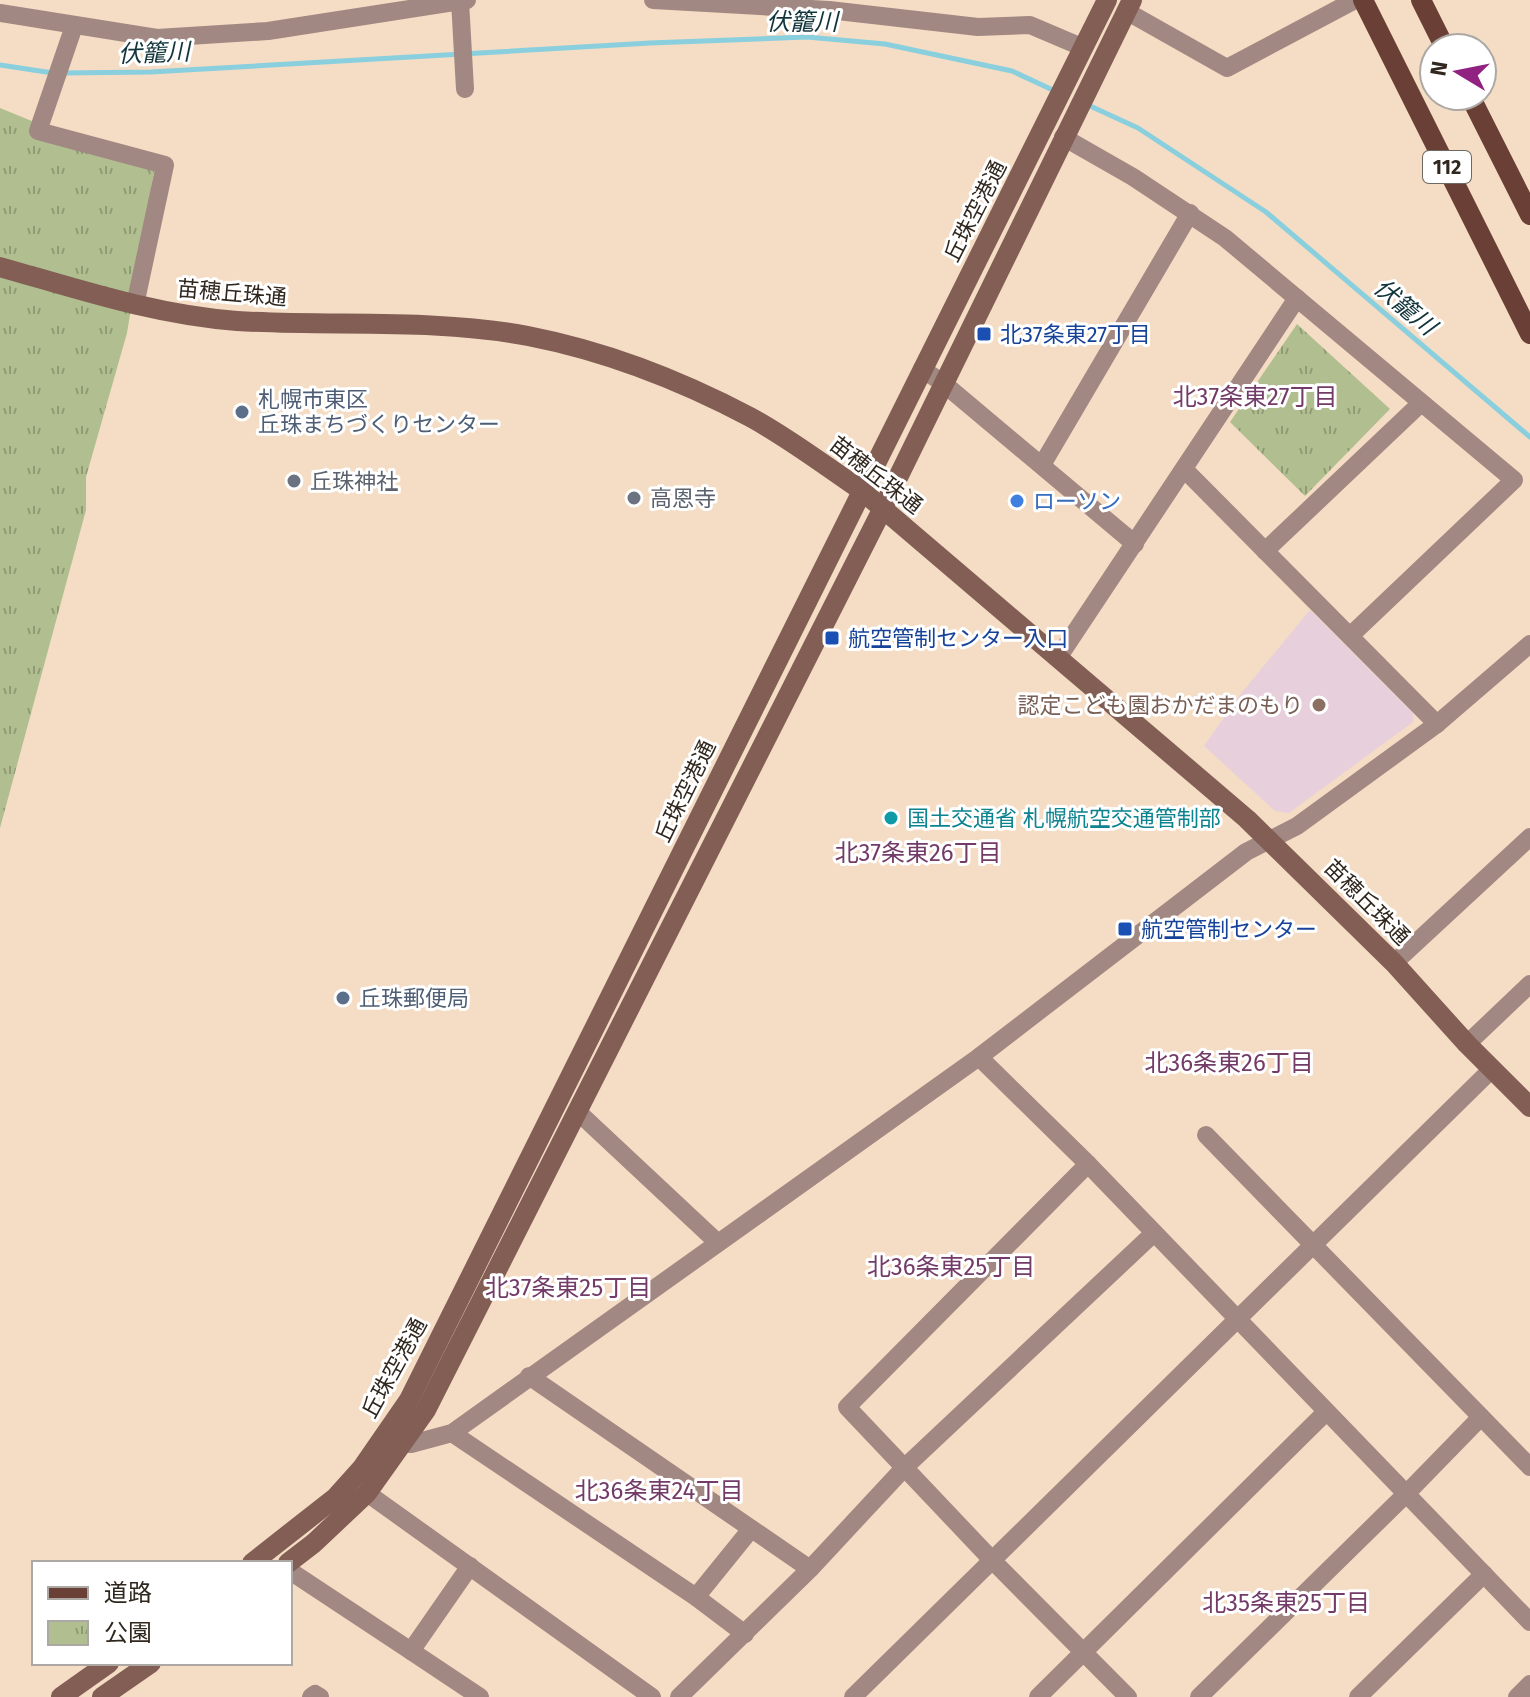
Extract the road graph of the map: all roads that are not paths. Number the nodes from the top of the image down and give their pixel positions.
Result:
1 (467, 0) edge
2 (653, 0) edge
3 (1107, 0) edge
4 (1355, 0) edge
5 (1363, 0) edge
6 (1421, 0) edge
7 (460, 1) edge
8 (1129, 5) edge
9 (0, 13) edge
10 (74, 26) junction
11 (1437, 32) edge
12 (1084, 48) junction
13 (465, 89) dead end
14 (1478, 112) edge
15 (1066, 130) junction
16 (1190, 213) junction
17 (1530, 215) edge
18 (0, 267) edge
19 (1297, 298) junction
20 (135, 305) junction
21 (1530, 334) edge
22 (922, 369) junction
23 (943, 383) junction
24 (1420, 404) junction
25 (1042, 465) junction
26 (1184, 469) junction
27 (861, 490) junction
28 (883, 508) junction
29 (1135, 544) junction
30 (1265, 551) junction
31 (1350, 636) junction
32 (1530, 644) edge
33 (1058, 658) junction
34 (1437, 724) junction
35 (1530, 837) edge
36 (1269, 840) junction
37 (1394, 963) junction
38 (1530, 984) edge
39 (1467, 1044) junction
40 (979, 1057) junction
41 (1492, 1069) junction
42 (1530, 1107) edge
43 (578, 1112) junction
44 (1206, 1135) dead end
45 (1088, 1164) junction
46 (1154, 1233) junction
47 (717, 1242) junction
48 (1313, 1245) junction
49 (1237, 1320) junction
50 (529, 1376) junction
51 (1326, 1412) junction
52 (1481, 1417) junction
53 (452, 1433) junction
54 (380, 1441) junction
55 (403, 1445) junction
56 (1527, 1459) edge
57 (905, 1467) junction
58 (346, 1486) junction
59 (367, 1493) junction
60 (1406, 1494) junction
61 (751, 1529) junction
62 (992, 1560) junction
63 (264, 1561) edge
64 (291, 1561) edge
65 (470, 1566) junction
66 (810, 1569) junction
67 (292, 1572) edge
68 (1484, 1574) junction
69 (696, 1597) junction
70 (1530, 1622) edge
71 (745, 1634) junction
72 (411, 1651) junction
73 (1084, 1651) junction
74 (106, 1665) edge
75 (148, 1665) edge
76 (1530, 1684) edge
77 (67, 1695) edge
78 (102, 1697) edge
79 (311, 1697) edge
80 (320, 1697) edge
81 (480, 1697) edge
82 (652, 1697) edge
83 (679, 1697) edge
84 (853, 1697) edge
85 (1038, 1697) edge
86 (1128, 1697) edge
87 (1199, 1697) edge
88 (1358, 1697) edge
89 (1517, 1697) edge

1 - 7 street
2 - 12 street
3 - 12 main road, 丘珠空港通
4 - 8 street
5 - 21 main road, 112
6 - 11 main road
7 - 10 street
7 - 13 street
8 - 15 main road, 丘珠空港通
9 - 10 street
10 - 20 street
12 - 22 main road, 丘珠空港通
14 - 17 main road, 112
15 - 16 street
15 - 23 main road, 丘珠空港通
16 - 19 street
16 - 25 street
18 - 20 main road, 苗穂丘珠通
19 - 24 street
19 - 26 street
20 - 27 main road, 苗穂丘珠通
22 - 23 street
22 - 27 main road, 丘珠空港通
23 - 25 street
23 - 28 main road, 丘珠空港通
24 - 30 street
24 - 31 street
25 - 29 street
26 - 29 street
26 - 30 street
27 - 28 main road, 苗穂丘珠通
27 - 54 main road, 丘珠空港通
28 - 33 main road, 苗穂丘珠通
28 - 43 main road, 丘珠空港通
29 - 33 street
30 - 31 street
31 - 34 street
32 - 34 street
33 - 36 main road, 苗穂丘珠通
34 - 36 street
35 - 37 street
36 - 37 main road, 苗穂丘珠通
36 - 40 street
37 - 39 main road, 苗穂丘珠通
38 - 39 street
39 - 41 main road, 苗穂丘珠通
40 - 45 street
40 - 47 street
41 - 42 main road, 苗穂丘珠通
41 - 48 street
43 - 47 street
43 - 55 main road, 丘珠空港通
44 - 48 street
45 - 46 street
45 - 57 street
46 - 49 street
46 - 57 street
47 - 50 street
48 - 49 street
48 - 52 street
49 - 51 street
49 - 62 street
50 - 53 street
50 - 61 street
51 - 60 street
51 - 73 street
52 - 56 street
52 - 60 street
53 - 55 street
53 - 69 street
54 - 55 street
54 - 58 main road, 丘珠空港通
55 - 59 main road, 丘珠空港通
57 - 62 street
57 - 66 street
58 - 59 street
58 - 63 main road, 丘珠空港通
59 - 64 main road, 丘珠空港通
59 - 65 street
60 - 68 street
60 - 87 street
61 - 66 street
61 - 69 street
62 - 73 street
62 - 84 street
65 - 72 street
65 - 82 street
66 - 71 street
67 - 72 street
68 - 70 street
68 - 88 street
69 - 71 street
71 - 83 street
72 - 81 street
73 - 85 street
73 - 86 street
74 - 77 main road
75 - 78 main road
76 - 89 street
79 - 80 street

